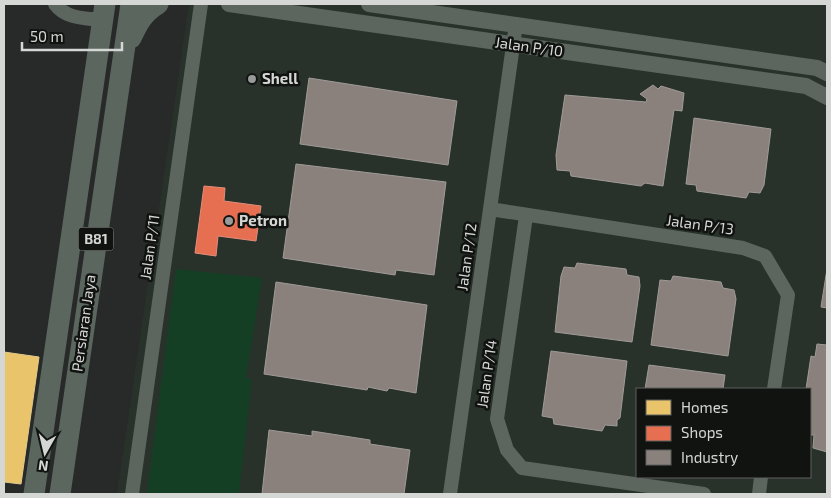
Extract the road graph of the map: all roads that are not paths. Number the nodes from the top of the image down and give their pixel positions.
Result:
1 (55, 4) edge
2 (131, 4) edge
3 (158, 4) edge
4 (201, 4) edge
5 (229, 4) edge
6 (369, 4) edge
7 (103, 12) edge
8 (516, 24) junction
9 (512, 44) junction
10 (122, 61) junction
11 (827, 73) edge
12 (827, 97) edge
13 (490, 209) junction
14 (526, 216) junction
15 (774, 388) edge
16 (761, 478) edge
17 (34, 494) edge
18 (60, 494) edge
19 (132, 494) edge
20 (450, 494) edge
21 (704, 494) edge
22 (758, 494) edge

1 - 7 street
2 - 10 main road, Persiaran Jaya / B81
3 - 10 main road
4 - 19 street, Jalan P/11
5 - 9 street, Jalan P/10
6 - 8 street, Jalan P/10
7 - 17 main road, Persiaran Jaya / B81
8 - 9 street, Jalan P/12
8 - 11 street, Jalan P/10
9 - 12 street, Jalan P/10
9 - 13 street, Jalan P/12
10 - 18 main road, Persiaran Jaya / B81
13 - 14 street, Jalan P/13
13 - 20 street, Jalan P/12
14 - 15 street, Jalan P/13
14 - 21 street, Jalan P/14
16 - 22 street

